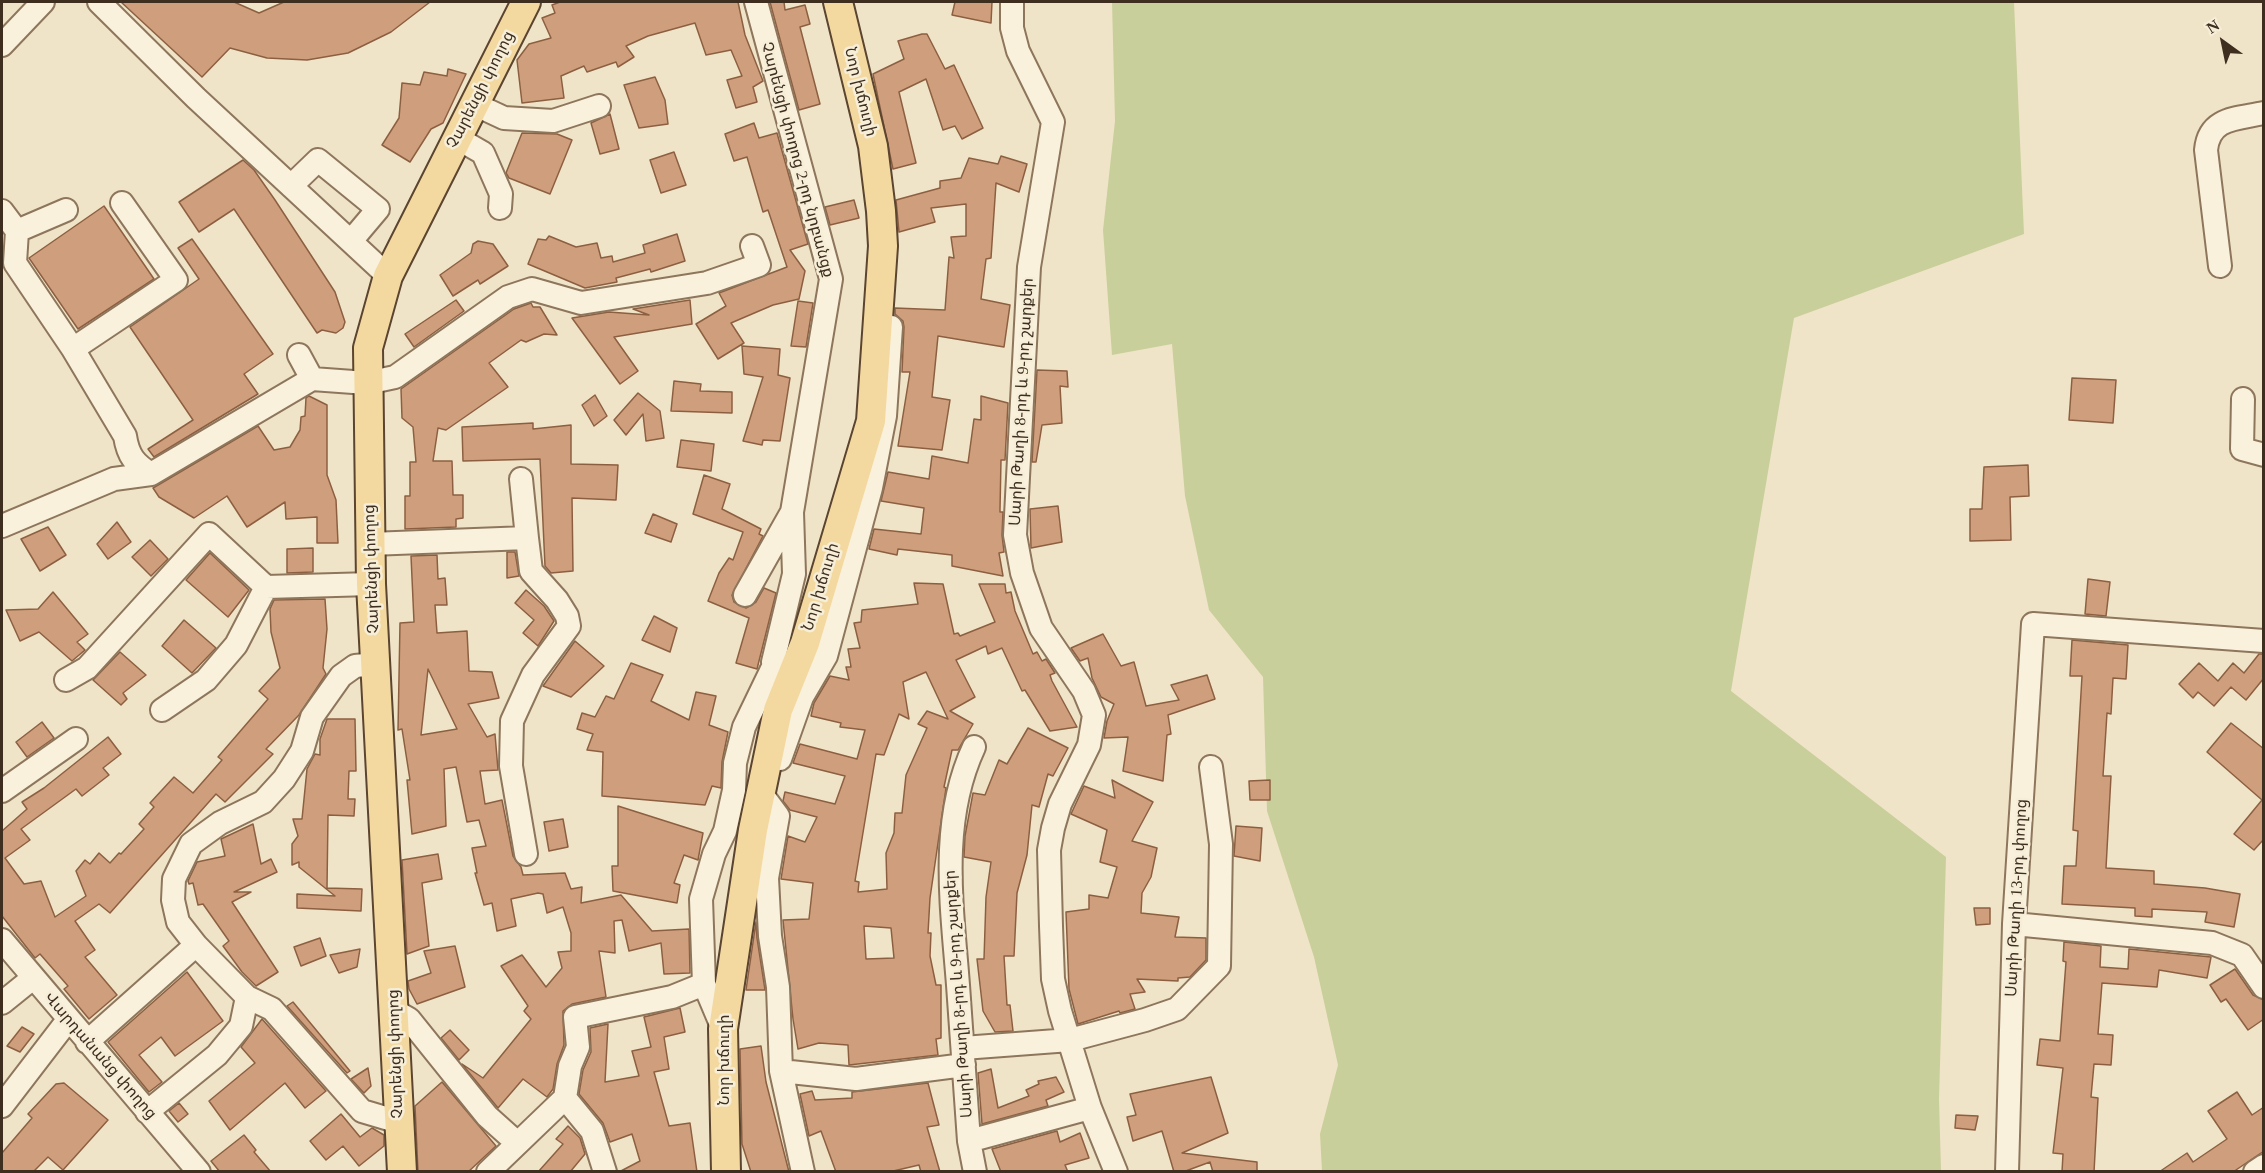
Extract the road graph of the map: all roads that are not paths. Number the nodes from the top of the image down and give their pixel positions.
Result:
1 (43, 2) edge
2 (99, 2) edge
3 (526, 2) edge
4 (756, 2) edge
5 (838, 2) edge
6 (1012, 2) edge
7 (2, 45) edge
8 (474, 104) junction
9 (599, 106) dead end
10 (2264, 113) edge
11 (457, 138) junction
12 (283, 185) junction
13 (122, 203) dead end
14 (500, 208) dead end
15 (66, 210) dead end
16 (2, 211) edge
17 (17, 231) junction
18 (351, 241) junction
19 (752, 246) dead end
20 (2220, 266) dead end
21 (388, 276) junction
22 (73, 349) junction
23 (299, 354) dead end
24 (312, 379) junction
25 (367, 382) junction
26 (2242, 399) dead end
27 (2264, 455) edge
28 (151, 474) junction
29 (521, 479) dead end
30 (792, 512) junction
31 (2, 526) edge
32 (527, 538) junction
33 (370, 544) junction
34 (371, 584) junction
35 (266, 587) junction
36 (745, 595) dead end
37 (2264, 641) edge
38 (376, 664) junction
39 (772, 669) junction
40 (66, 680) dead end
41 (790, 703) junction
42 (162, 710) dead end
43 (76, 739) dead end
44 (974, 747) dead end
45 (1211, 767) dead end
46 (2, 792) edge
47 (766, 799) junction
48 (526, 854) dead end
49 (2014, 924) junction
50 (2, 940) edge
51 (196, 945) junction
52 (33, 978) junction
53 (704, 984) junction
54 (2264, 987) edge
55 (247, 997) junction
56 (2, 1003) edge
57 (395, 1011) junction
58 (68, 1020) junction
59 (723, 1029) junction
60 (1070, 1040) junction
61 (87, 1042) junction
62 (964, 1057) junction
63 (781, 1071) junction
64 (565, 1098) junction
65 (2, 1106) edge
66 (1090, 1108) junction
67 (147, 1112) junction
68 (399, 1122) junction
69 (969, 1141) junction
70 (516, 1142) junction
71 (2264, 1166) edge
72 (199, 1172) edge
73 (402, 1172) edge
74 (488, 1172) edge
75 (604, 1172) edge
76 (726, 1172) edge
77 (803, 1172) edge
78 (975, 1172) edge
79 (1116, 1172) edge
80 (2007, 1172) edge
81 (2255, 1172) edge

1 - 7 street
2 - 12 street
3 - 8 main road, Չարենցի փողոց
4 - 30 street, Չարենցի փողոց 2-րդ նրբանցք
5 - 41 main road, Նոր խճուղի
6 - 60 street, Սարի Թաղի 8-րդ և 9-րդ շարքեր
8 - 9 street
8 - 11 main road, Չարենցի փողոց
10 - 20 street
11 - 14 street
11 - 21 main road, Չարենցի փողոց
12 - 18 street
12 - 18 street
13 - 22 street
15 - 17 street
16 - 17 street
17 - 22 street
18 - 21 street
19 - 25 street
21 - 25 main road, Չարենցի փողոց
22 - 28 street
23 - 24 street
24 - 25 street
24 - 28 street
25 - 33 main road, Չարենցի փողոց
26 - 27 street
28 - 31 street
29 - 32 street
30 - 36 street
30 - 39 street, Չարենցի փողոց 2-րդ նրբանցք
32 - 33 street
32 - 48 street
33 - 34 main road, Չարենցի փողոց
34 - 35 street
34 - 38 main road, Չարենցի փողոց
35 - 40 street
35 - 42 street
37 - 49 street, Սարի Թաղի 13-րդ փողոց
38 - 51 street
38 - 57 main road, Չարենցի փողոց
39 - 41 street, Չարենցի փողոց 2-րդ նրբանցք
39 - 53 street
41 - 47 main road, Նոր խճուղի
43 - 46 street
44 - 62 street, Սարի Թաղի 8-րդ և 9-րդ շարքեր
45 - 60 street
47 - 59 main road, Նոր խճուղի
47 - 63 street
49 - 54 street
49 - 80 street, Սարի Թաղի 13-րդ փողոց
50 - 52 street, Վարդանանց փողոց
51 - 55 street
51 - 61 street
52 - 56 street
52 - 58 street, Վարդանանց փողոց
53 - 59 street
53 - 64 street
55 - 67 street
55 - 68 street
57 - 68 main road, Չարենցի փողոց
57 - 70 street
58 - 61 street, Վարդանանց փողոց
58 - 65 street
59 - 76 main road, Նոր խճուղի
60 - 62 street
60 - 66 street, Սարի Թաղի 8-րդ և 9-րդ շարքեր
61 - 67 street, Վարդանանց փողոց
62 - 63 street
62 - 69 street, Սարի Թաղի 8-րդ և 9-րդ շարքեր
63 - 77 street
64 - 70 street
64 - 75 street
66 - 69 street
66 - 79 street, Սարի Թաղի 8-րդ և 9-րդ շարքեր
67 - 72 street, Վարդանանց փողոց
68 - 73 main road, Չարենցի փողոց
69 - 78 street, Սարի Թաղի 8-րդ և 9-րդ շարքեր
70 - 74 street
71 - 81 street

